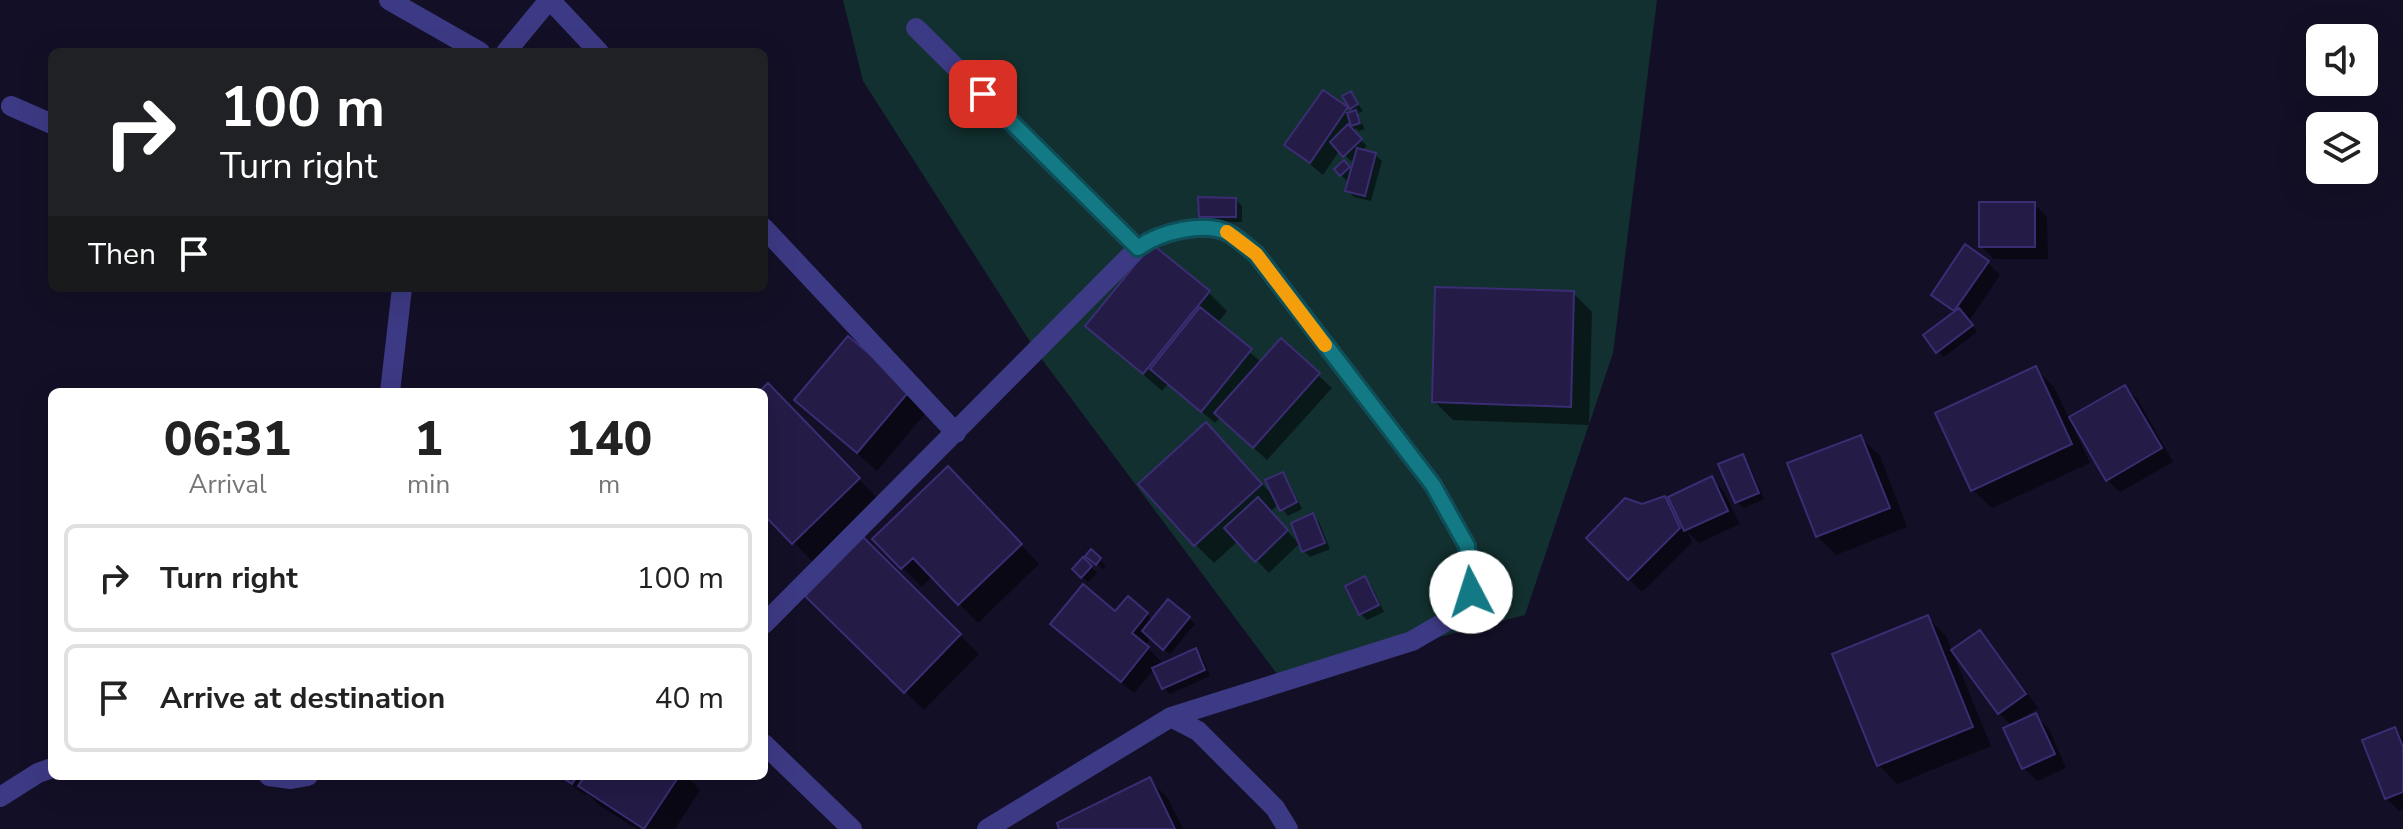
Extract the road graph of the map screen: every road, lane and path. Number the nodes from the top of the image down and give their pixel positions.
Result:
1 (389, 0) edge
2 (550, 0) edge
3 (916, 28) dead end
4 (473, 48) edge
5 (509, 48) edge
6 (595, 48) edge
7 (11, 106) dead end
8 (48, 122) edge
9 (768, 232) edge
10 (1138, 248) junction
11 (402, 292) edge
12 (390, 388) edge
13 (956, 433) junction
14 (768, 620) edge
15 (1171, 717) junction
16 (768, 748) edge
17 (48, 769) edge
18 (0, 797) edge
19 (852, 829) edge
20 (987, 829) edge
21 (1288, 829) edge

1 - 4 street
2 - 5 street
2 - 6 street
3 - 10 street
7 - 8 street
9 - 13 street
10 - 13 street
10 - 15 street
11 - 12 street
13 - 14 street
15 - 20 street
15 - 21 street
16 - 19 street
17 - 18 street

